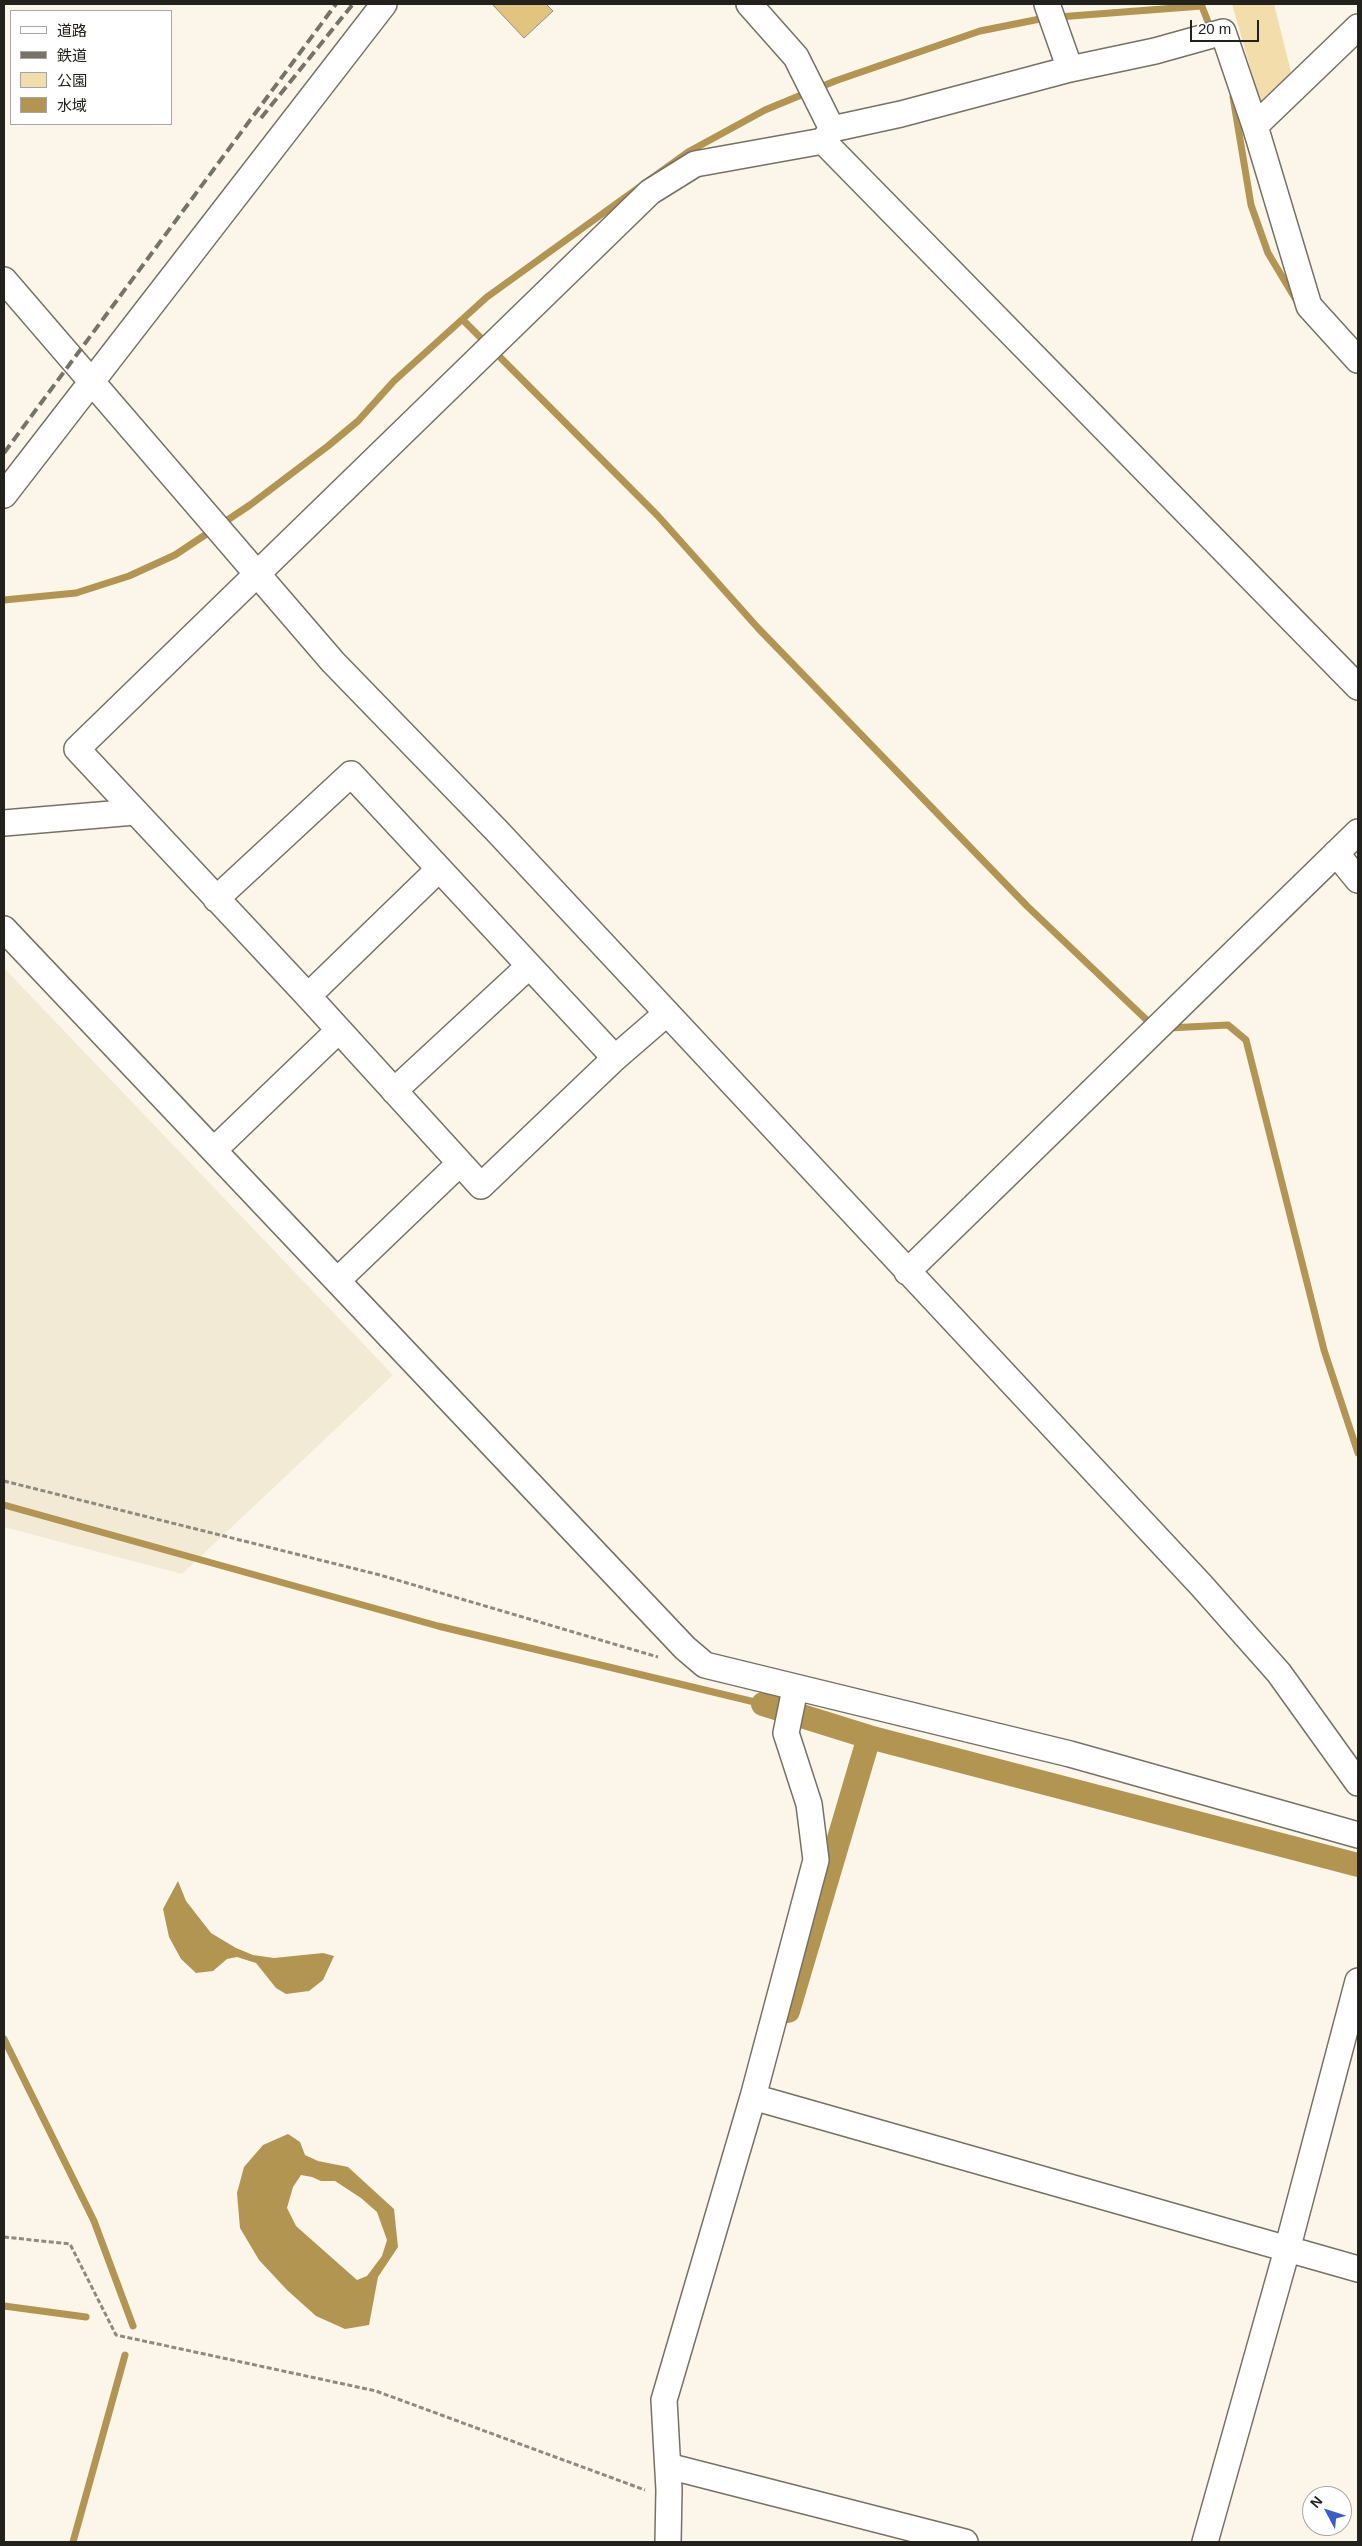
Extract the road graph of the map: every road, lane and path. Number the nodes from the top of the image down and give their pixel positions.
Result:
1 (384, 4) edge
2 (749, 4) edge
3 (1047, 4) edge
4 (1358, 27) edge
5 (1070, 69) junction
6 (1255, 126) junction
7 (827, 135) junction
8 (4, 280) edge
9 (1358, 360) edge
10 (93, 381) junction
11 (4, 495) edge
12 (255, 574) junction
13 (1358, 687) edge
14 (135, 812) junction
15 (4, 822) edge
16 (1358, 832) edge
17 (1336, 853) junction
18 (439, 869) junction
19 (1358, 880) edge
20 (216, 899) junction
21 (4, 929) edge
22 (529, 966) junction
23 (308, 996) junction
24 (667, 1013) junction
25 (339, 1030) junction
26 (615, 1058) junction
27 (394, 1090) junction
28 (214, 1150) junction
29 (459, 1164) junction
30 (907, 1272) junction
31 (338, 1280) junction
32 (4, 1481) edge
33 (666, 1659) dead end
34 (795, 1689) junction
35 (1358, 1783) edge
36 (1358, 1835) edge
37 (1358, 1981) edge
38 (753, 2097) junction
39 (4, 2237) edge
40 (1287, 2250) junction
41 (1358, 2269) edge
42 (668, 2478) junction
43 (668, 2542) edge
44 (965, 2542) edge
45 (1204, 2542) edge

1 - 10 street
2 - 7 street
3 - 5 street
4 - 6 street
5 - 6 street
5 - 7 street
6 - 9 street
7 - 12 street
7 - 13 street
8 - 10 street
10 - 11 street
10 - 12 street
12 - 14 street
12 - 24 street
14 - 15 street
14 - 20 street
16 - 17 street
17 - 19 street
17 - 30 street
18 - 20 street
18 - 22 street
18 - 23 street
20 - 23 street
21 - 28 street
22 - 26 street
22 - 27 street
23 - 25 street
24 - 26 street
24 - 30 street
25 - 27 street
25 - 28 street
26 - 29 street
27 - 29 street
28 - 31 street
29 - 31 street
30 - 35 street
31 - 34 street
32 - 33 path
34 - 36 street
34 - 38 street
37 - 40 street
38 - 40 street
38 - 42 street
39 - 42 path
40 - 41 street
40 - 45 street
42 - 43 street
42 - 44 street

